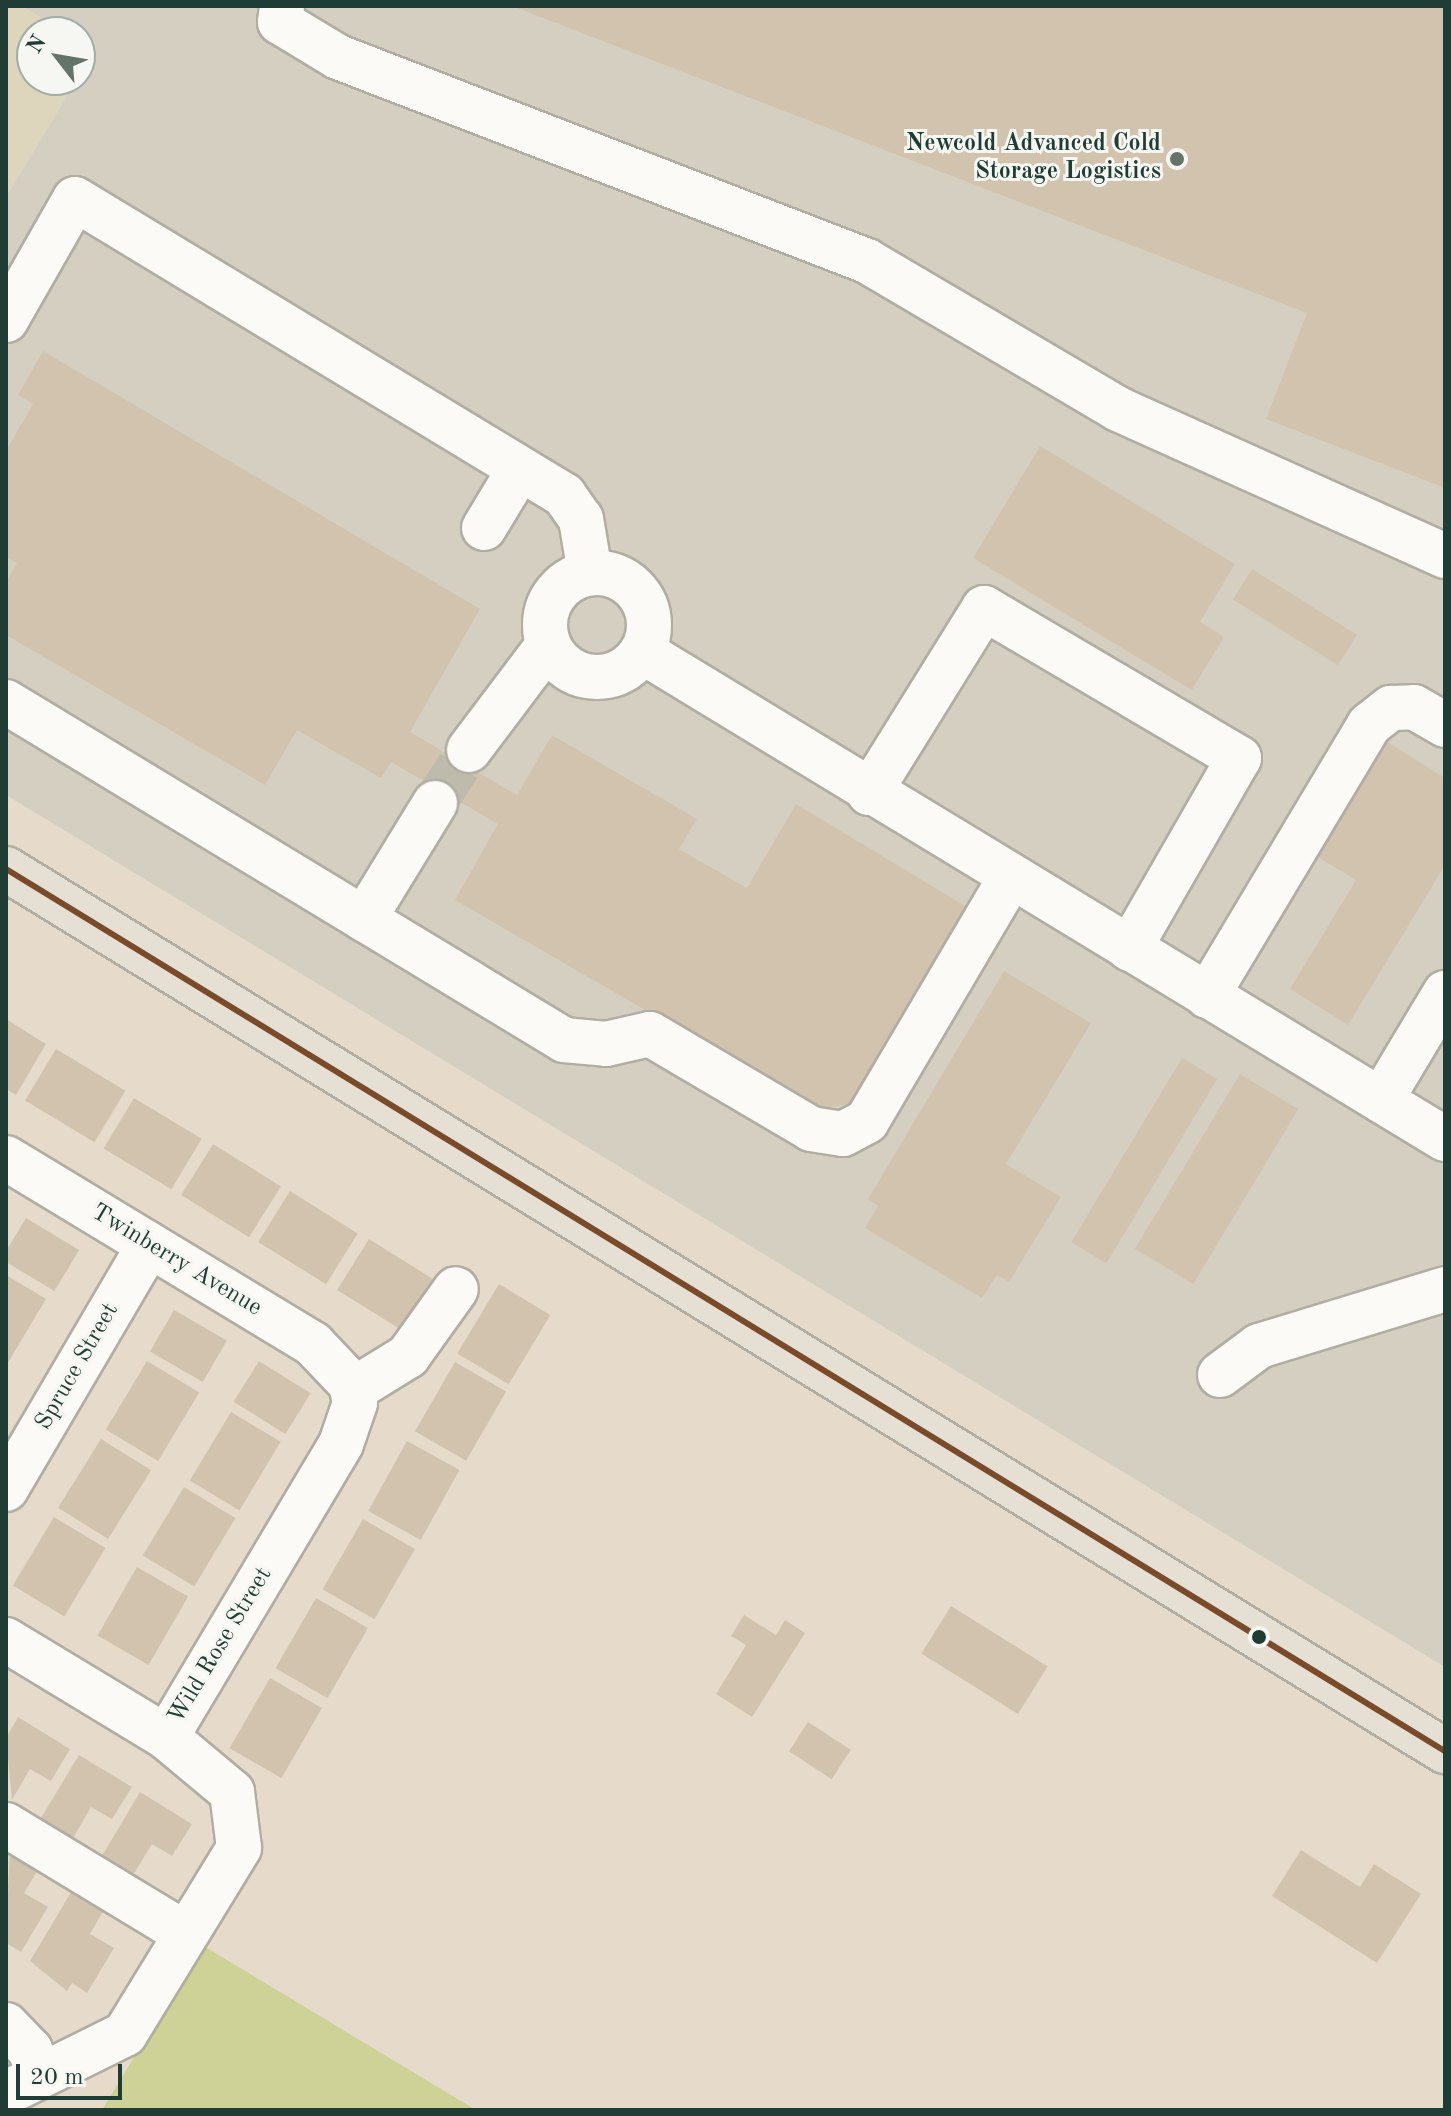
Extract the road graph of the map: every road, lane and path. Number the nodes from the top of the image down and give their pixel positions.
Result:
1 (282, 6) edge
2 (6, 320) edge
3 (519, 470) junction
4 (484, 528) dead end
5 (1445, 556) edge
6 (590, 573) junction
7 (548, 645) junction
8 (643, 652) junction
9 (6, 702) edge
10 (1445, 725) edge
11 (469, 750) tunnel mouth
12 (869, 793) junction
13 (435, 803) tunnel mouth
14 (6, 869) edge
15 (1010, 878) junction
16 (364, 919) junction
17 (1129, 949) junction
18 (1445, 993) edge
19 (1207, 996) junction
20 (1381, 1100) junction
21 (1445, 1139) edge
22 (6, 1158) edge
23 (149, 1245) junction
24 (456, 1289) dead end
25 (1445, 1289) edge
26 (1220, 1375) dead end
27 (347, 1380) junction
28 (6, 1489) edge
29 (6, 1640) edge
30 (166, 1737) junction
31 (1445, 1751) edge
32 (6, 1825) edge
33 (186, 1934) junction
34 (6, 2025) edge
35 (23, 2084) edge

1 - 5 street
2 - 3 street
3 - 4 street
3 - 6 street
6 - 7 street
6 - 8 street
7 - 8 street
7 - 11 street
8 - 12 street
9 - 16 street
10 - 19 street
12 - 15 street
12 - 17 street
13 - 16 street
14 - 31 main road
15 - 16 street
15 - 17 street
17 - 19 street
18 - 20 street
19 - 20 street
20 - 21 street
22 - 23 street, Twinberry Avenue
23 - 27 street, Twinberry Avenue
23 - 28 street, Spruce Street
24 - 27 street
25 - 26 street
27 - 30 street, Wild Rose Street
29 - 30 street
30 - 33 street, Wild Rose Street
32 - 33 street
33 - 35 street, Wild Rose Street
34 - 35 street

